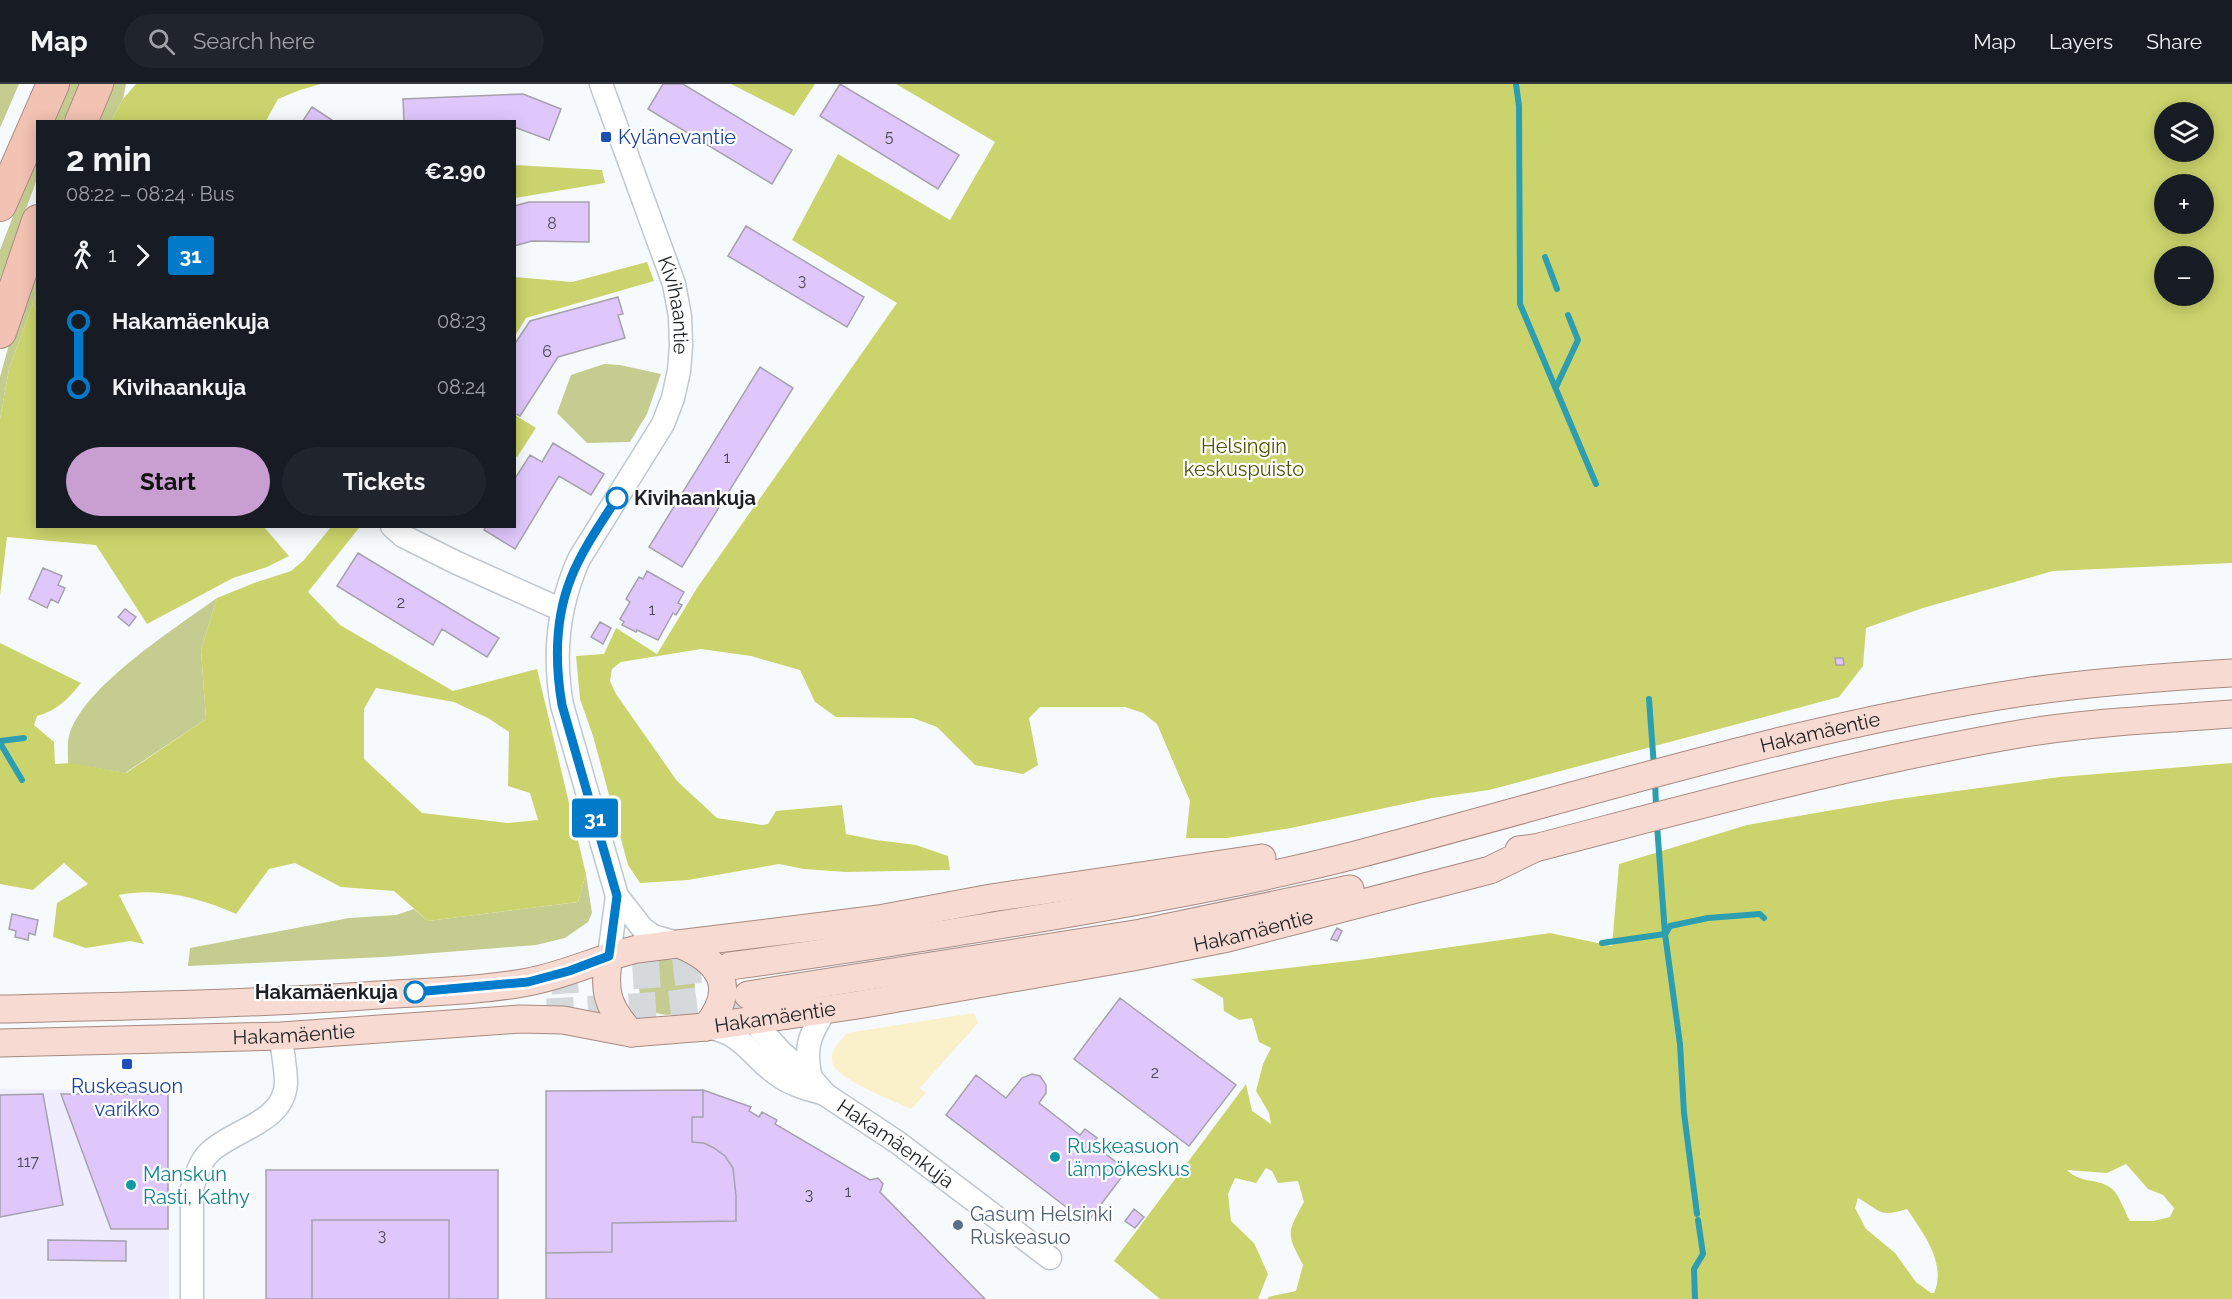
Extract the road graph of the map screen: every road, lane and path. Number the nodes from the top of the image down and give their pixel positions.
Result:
1 (53, 84) edge
2 (98, 84) edge
3 (601, 84) edge
4 (37, 120) edge
5 (82, 120) edge
6 (36, 123) edge
7 (0, 205) edge
8 (36, 227) edge
9 (0, 332) edge
10 (394, 528) edge
11 (562, 610) junction
12 (2232, 673) edge
13 (2232, 714) edge
14 (1417, 837) junction
15 (1535, 848) junction
16 (617, 896) junction
17 (679, 944) junction
18 (609, 956) junction
19 (725, 972) junction
20 (278, 1002) junction
21 (751, 1008) junction
22 (0, 1009) edge
23 (825, 1011) junction
24 (706, 1027) junction
25 (631, 1033) junction
26 (281, 1036) junction
27 (0, 1043) edge
28 (811, 1078) junction
29 (826, 1095) junction
30 (1050, 1258) dead end
31 (192, 1299) edge

1 - 4 highway
2 - 5 highway
3 - 11 street, Kivihaantie
6 - 7 highway
8 - 9 highway
10 - 11 street
11 - 16 street, Kivihaantie
12 - 14 main road, Hakamäentie
13 - 15 main road, Hakamäentie
14 - 17 main road, Hakamäentie
14 - 19 main road, Hakamäentie
15 - 21 main road, Hakamäentie
15 - 23 main road, Hakamäentie
16 - 17 street, Kivihaantie
16 - 18 street, Kivihaantie
17 - 18 main road, Hakamäentie
17 - 19 main road
18 - 20 main road, Hakamäentie
18 - 25 main road
19 - 21 main road
19 - 24 main road
20 - 22 main road, Hakamäentie
20 - 26 main road
21 - 23 main road, Hakamäentie
21 - 24 main road, Hakamäentie
21 - 28 street, Hakamäenkuja
23 - 28 street
24 - 25 main road, Hakamäentie
24 - 29 street, Hakamäenkuja
25 - 26 main road, Hakamäentie
26 - 27 main road, Hakamäentie
26 - 31 street
28 - 29 street, Hakamäenkuja
29 - 30 street, Hakamäenkuja

